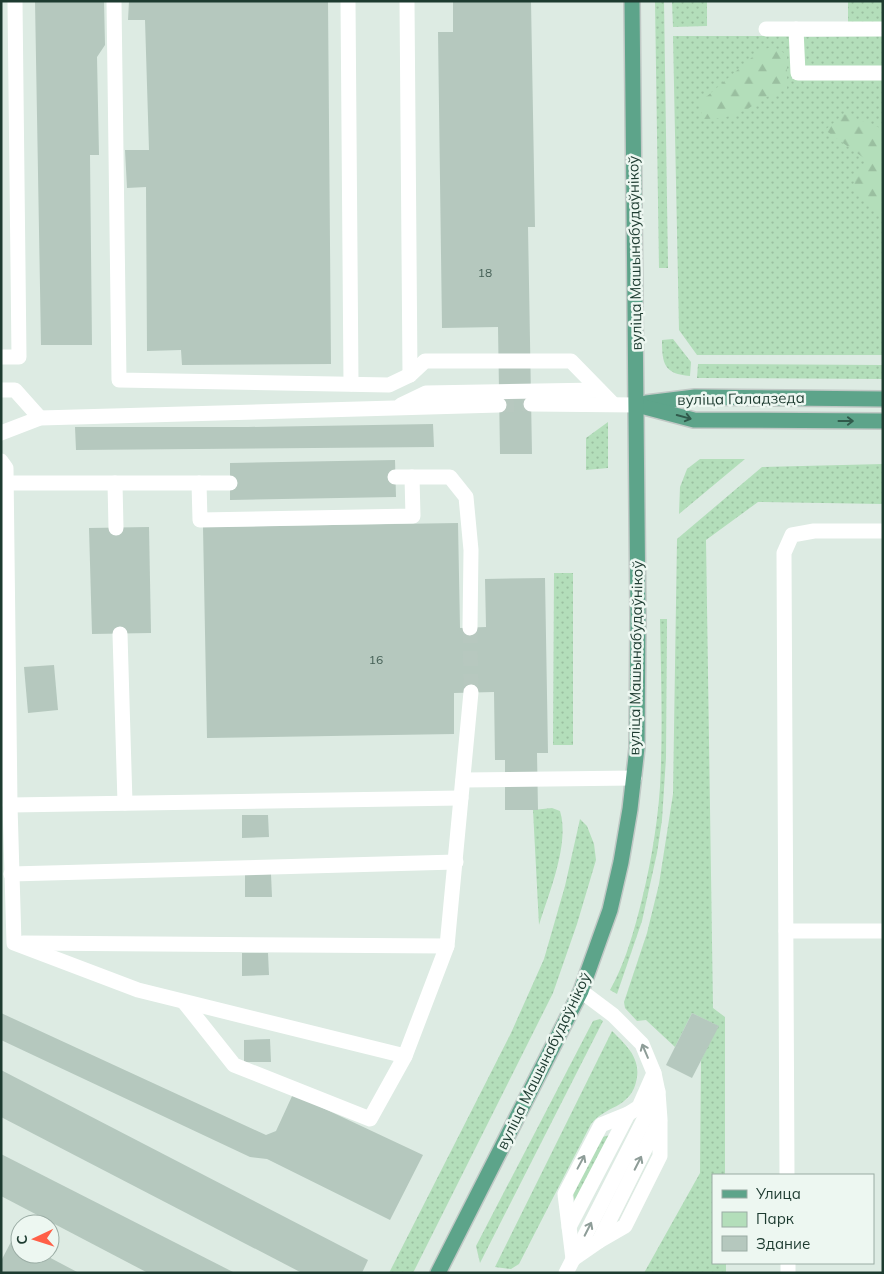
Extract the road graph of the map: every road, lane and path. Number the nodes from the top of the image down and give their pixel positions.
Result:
1 (15, 1) edge
2 (114, 1) edge
3 (348, 1) edge
4 (406, 1) edge
5 (632, 1) edge
6 (766, 29) dead end
7 (796, 29) junction
8 (883, 29) edge
9 (883, 73) edge
10 (1, 357) edge
11 (410, 375) junction
12 (351, 384) junction
13 (1, 390) edge
14 (599, 390) junction
15 (883, 399) edge
16 (531, 404) tunnel mouth
17 (613, 404) junction
18 (500, 405) tunnel mouth
19 (637, 405) junction
20 (395, 408) junction
21 (40, 418) junction
22 (883, 421) edge
23 (1, 433) edge
24 (1, 461) edge
25 (395, 477) dead end
26 (412, 477) junction
27 (7, 483) junction
28 (115, 483) junction
29 (199, 483) junction
30 (230, 483) dead end
31 (116, 528) dead end
32 (883, 530) edge
33 (470, 628) tunnel mouth
34 (120, 634) dead end
35 (471, 692) tunnel mouth
36 (634, 778) junction
37 (463, 780) junction
38 (462, 798) junction
39 (125, 803) junction
40 (10, 805) junction
41 (456, 862) junction
42 (11, 874) junction
43 (786, 930) junction
44 (883, 931) edge
45 (14, 943) junction
46 (447, 946) junction
47 (581, 991) junction
48 (184, 1002) junction
49 (405, 1056) junction
50 (654, 1073) junction
51 (658, 1092) junction
52 (787, 1174) edge
53 (569, 1266) edge
54 (438, 1273) edge

1 - 10 lane
2 - 12 lane
3 - 12 lane
4 - 11 lane
5 - 19 main road, вуліца Машынабудаўнікоў
6 - 7 lane
7 - 8 lane
7 - 9 lane
11 - 12 lane
11 - 14 lane
13 - 21 lane
14 - 17 lane
14 - 20 lane
15 - 19 main road, вуліца Галадзеда
16 - 17 lane
17 - 19 lane
18 - 20 lane
19 -> 22 main road, вуліца Галадзеда
19 - 36 main road, вуліца Машынабудаўнікоў
20 - 21 lane
21 - 23 lane
24 - 27 lane
25 - 26 lane
26 - 29 lane
26 - 33 lane
27 - 28 lane
27 - 40 lane
28 - 29 lane
28 - 31 lane
29 - 30 lane
32 - 43 lane
34 - 39 lane
35 - 37 lane
36 - 37 lane
36 - 47 main road, вуліца Машынабудаўнікоў
37 - 38 lane
38 - 39 lane
38 - 41 lane
39 - 40 lane
40 - 42 lane
41 - 42 lane
41 - 46 lane
42 - 45 lane
43 - 44 lane
43 - 52 lane
45 - 46 lane
45 - 48 lane
46 - 49 lane
50 -> 47 lane
47 - 54 main road, вуліца Машынабудаўнікоў
48 - 49 lane
48 - 49 lane
50 - 51 lane
53 -> 50 lane
53 -> 51 lane
53 -> 51 lane

